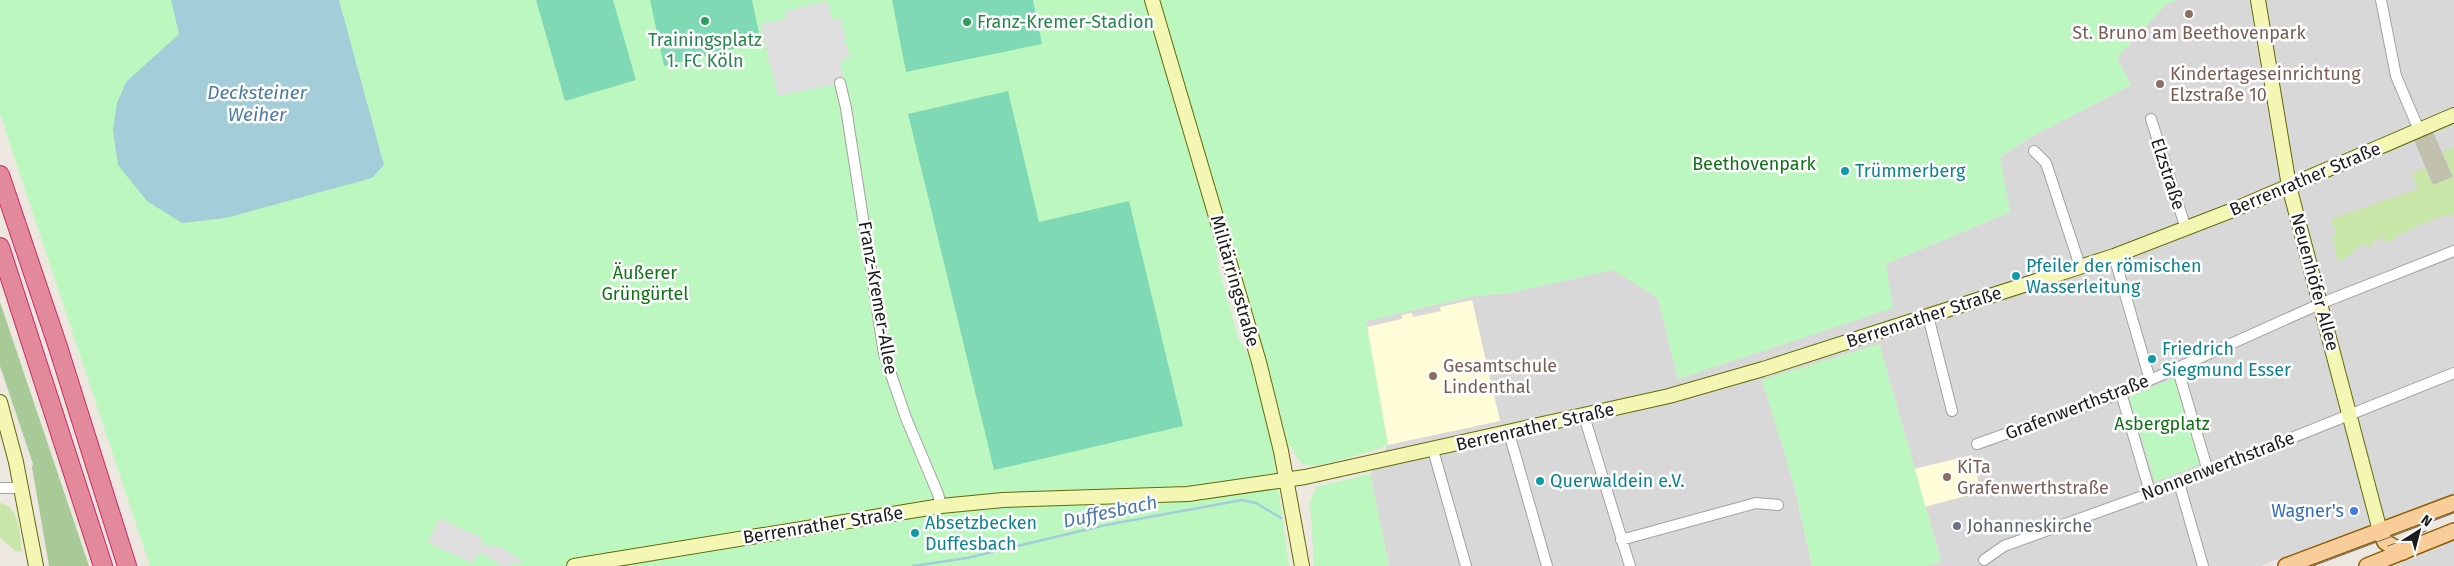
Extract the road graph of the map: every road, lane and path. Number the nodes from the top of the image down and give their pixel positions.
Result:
1 (1152, 0) edge
2 (2258, 0) edge
3 (2381, 0) edge
4 (840, 83) dead end
5 (2454, 115) edge
6 (2151, 119) dead end
7 (2419, 130) junction
8 (2034, 151) dead end
9 (0, 175) edge
10 (2289, 186) junction
11 (2186, 229) junction
12 (0, 247) edge
13 (2454, 251) edge
14 (2114, 256) junction
15 (2080, 266) junction
16 (2320, 304) junction
17 (1928, 316) junction
18 (2177, 367) junction
19 (2454, 373) edge
20 (2150, 380) junction
21 (2121, 393) junction
22 (0, 402) edge
23 (1952, 411) dead end
24 (2352, 414) junction
25 (1584, 416) junction
26 (1509, 433) junction
27 (1977, 444) dead end
28 (1433, 450) junction
29 (2208, 471) junction
30 (1287, 480) junction
31 (2179, 482) junction
32 (0, 488) edge
33 (21, 488) junction
34 (2150, 492) junction
35 (2454, 503) edge
36 (1778, 505) dead end
37 (941, 506) junction
38 (2454, 531) edge
39 (2382, 536) junction
40 (1621, 540) junction
41 (2396, 558) edge
42 (1984, 560) dead end
43 (36, 566) edge
44 (103, 566) edge
45 (128, 566) edge
46 (574, 566) edge
47 (1302, 566) edge
48 (1466, 566) edge
49 (1547, 566) edge
50 (1630, 566) edge
51 (2203, 566) edge
52 (2286, 566) edge
53 (2366, 566) edge

1 - 30 street, Militärringstraße
2 - 10 street, Neuenhöfer Allee
3 - 7 street
4 - 37 street, Franz-Kremer-Allee
5 - 7 street, Berrenrather Straße
6 - 11 street, Elzstraße
7 - 10 street, Berrenrather Straße
8 - 15 street
9 - 45 highway
10 - 11 street, Berrenrather Straße
10 - 16 street, Neuenhöfer Allee
11 - 14 street, Berrenrather Straße
12 - 44 highway
13 - 16 street, Grafenwerthstraße
14 - 15 street, Berrenrather Straße
14 - 20 street
15 - 17 street, Berrenrather Straße
16 - 18 street, Grafenwerthstraße
16 - 24 street, Neuenhöfer Allee
17 - 23 street
17 - 25 street, Berrenrather Straße
18 - 20 street, Grafenwerthstraße
18 - 29 street
19 - 24 street, Nonnenwerthstraße
20 - 21 street, Grafenwerthstraße
21 - 27 street, Grafenwerthstraße
21 - 34 street
22 - 33 street
24 - 29 street, Nonnenwerthstraße
24 - 39 street, Neuenhöfer Allee
25 - 26 street, Berrenrather Straße
25 - 40 street
26 - 28 street, Berrenrather Straße
26 - 49 street
28 - 30 street, Berrenrather Straße
28 - 48 street
29 - 31 street, Nonnenwerthstraße
30 - 37 street, Berrenrather Straße
30 - 47 street, Militärringstraße
31 - 34 street, Nonnenwerthstraße
31 - 51 street
32 - 33 street
33 - 43 street
34 - 42 street, Nonnenwerthstraße
35 - 39 main road
36 - 40 street
37 - 46 street, Berrenrather Straße
38 - 41 main road
39 - 41 main road
39 - 52 main road
39 - 53 main road
40 - 50 street
41 - 53 main road

